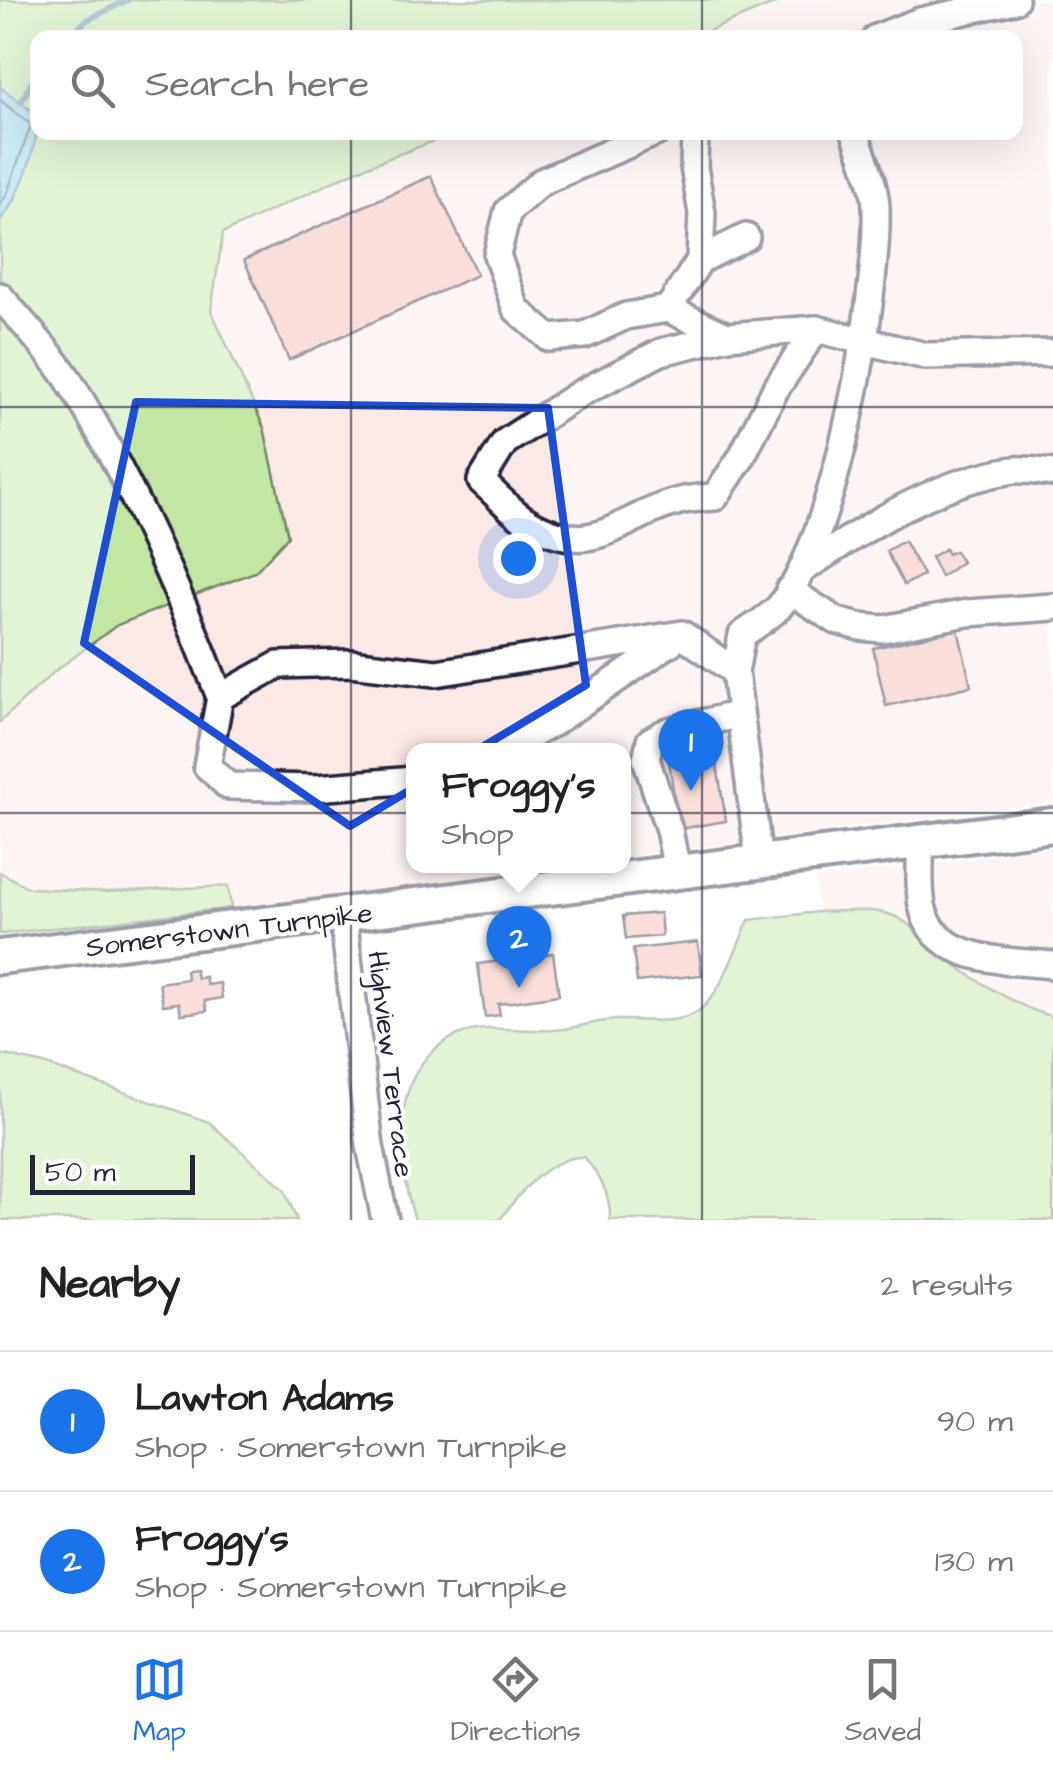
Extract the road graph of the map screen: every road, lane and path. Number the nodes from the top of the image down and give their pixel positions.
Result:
1 (1016, 0) edge
2 (897, 30) edge
3 (639, 140) edge
4 (695, 140) edge
5 (857, 140) edge
6 (746, 237) dead end
7 (700, 260) junction
8 (0, 296) edge
9 (668, 310) junction
10 (816, 330) junction
11 (727, 336) junction
12 (866, 342) junction
13 (1041, 354) edge
14 (1053, 367) edge
15 (1053, 474) edge
16 (796, 580) junction
17 (1053, 607) edge
18 (682, 634) junction
19 (735, 672) junction
20 (220, 698) junction
21 (740, 714) junction
22 (516, 743) edge
23 (406, 781) edge
24 (1053, 825) edge
25 (920, 842) junction
26 (759, 860) junction
27 (677, 870) junction
28 (343, 915) junction
29 (0, 957) edge
30 (1053, 965) edge
31 (384, 1220) edge

1 - 2 street
3 - 9 street
4 - 7 street
5 - 12 street
6 - 7 street
7 - 9 street
8 - 20 street
9 - 11 street
10 - 11 street
10 - 11 street
10 - 12 street
12 - 13 street
12 - 16 street
13 - 14 street
15 - 16 street
16 - 17 street
16 - 19 street
18 - 19 street
18 - 20 street
18 - 22 street
19 - 21 street
20 - 23 street
21 - 26 street
21 - 27 street
24 - 25 main road, Somerstown Turnpike
25 - 26 main road, Somerstown Turnpike
25 - 30 street
26 - 27 main road, Somerstown Turnpike
27 - 28 main road, Somerstown Turnpike
28 - 29 main road, Somerstown Turnpike
28 - 31 street, Highview Terrace

